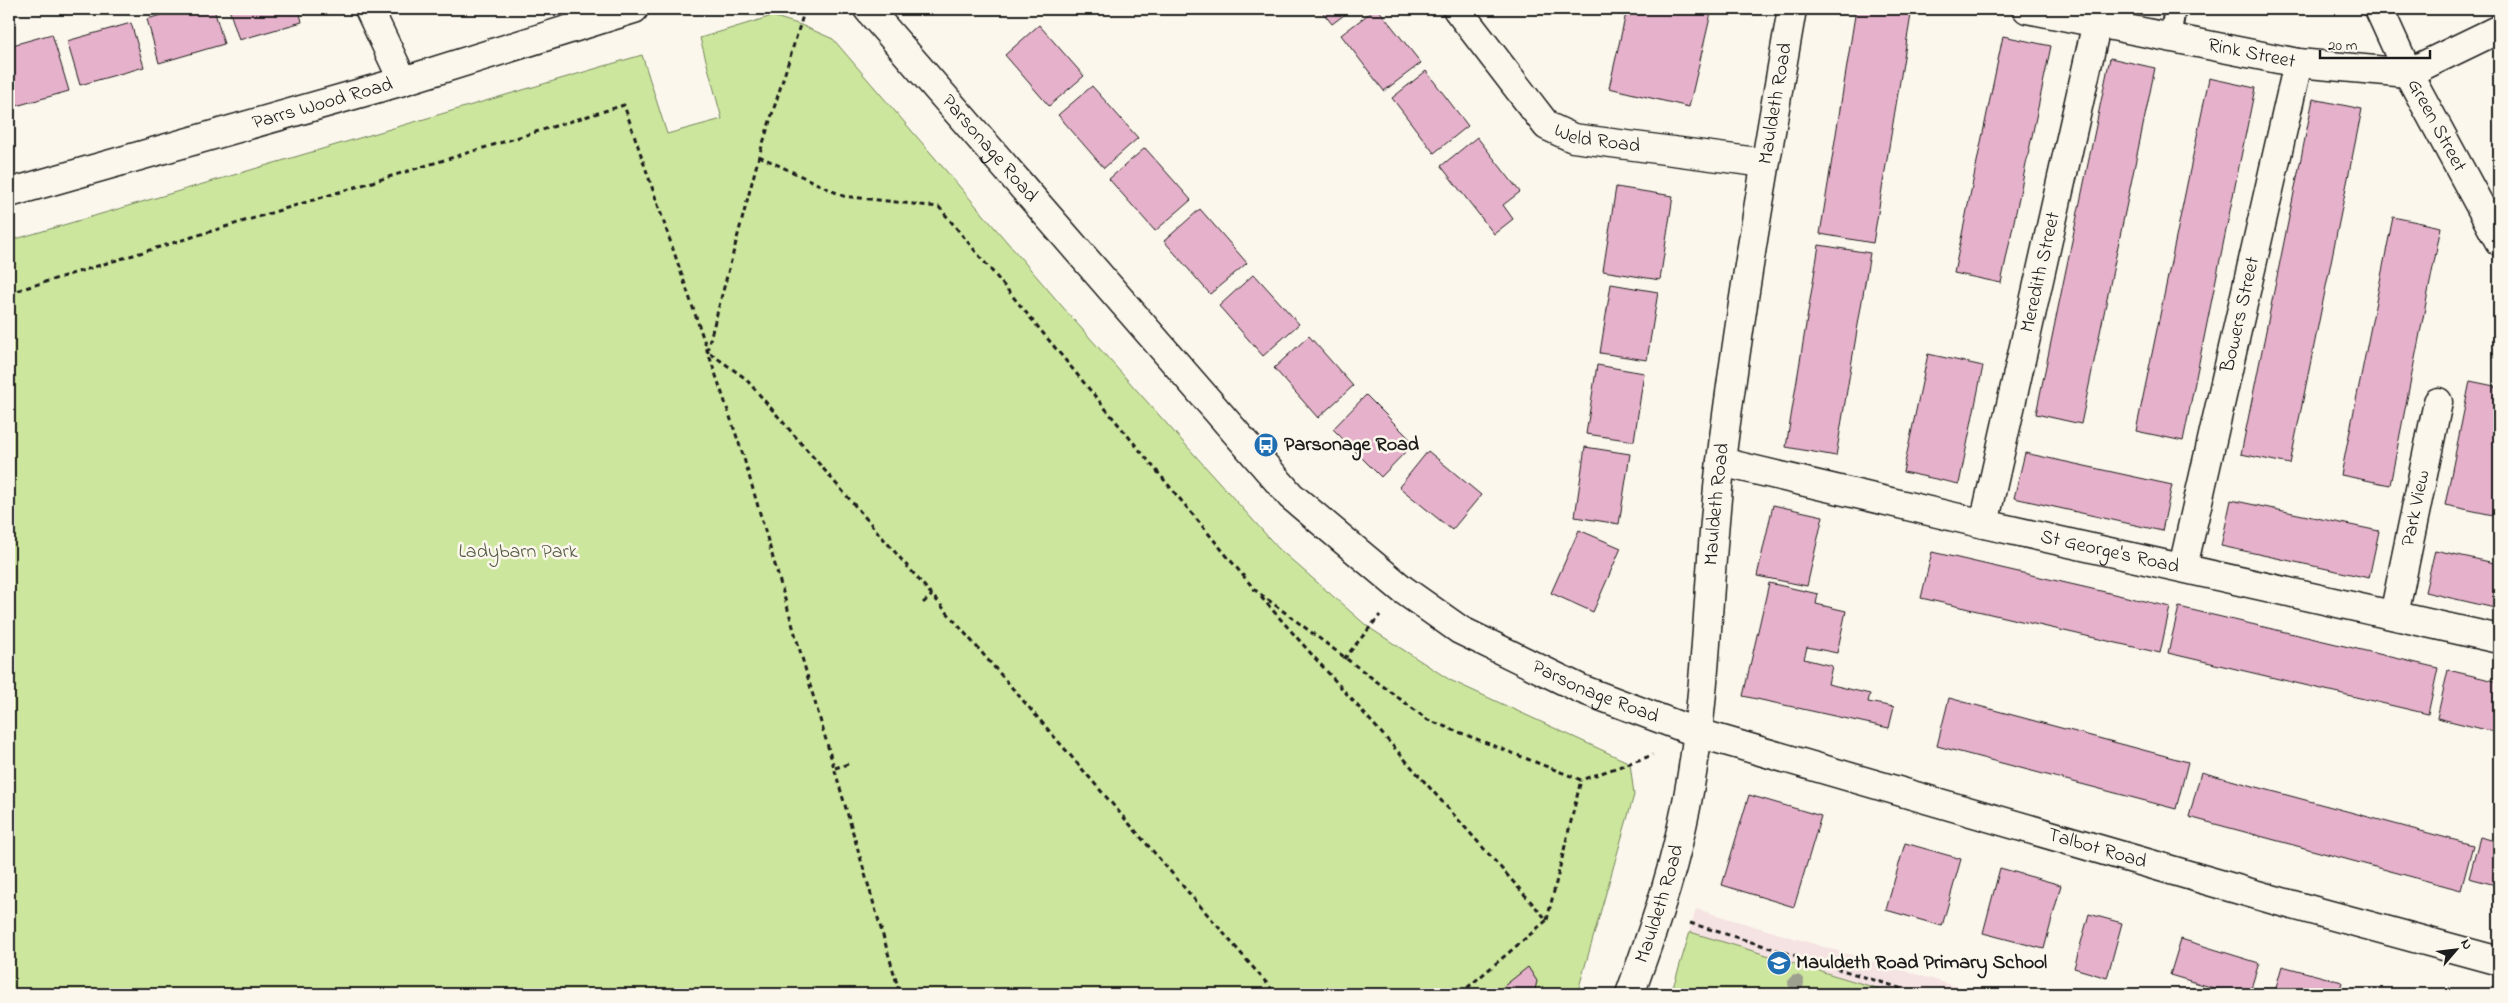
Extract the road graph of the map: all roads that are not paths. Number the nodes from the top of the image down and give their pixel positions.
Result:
1 (369, 9) edge
2 (634, 9) edge
3 (868, 9) edge
4 (1457, 9) edge
5 (1792, 9) edge
6 (2027, 9) edge
7 (2175, 9) edge
8 (2379, 9) edge
9 (2097, 22) junction
10 (2499, 30) edge
11 (2170, 37) junction
12 (2298, 63) junction
13 (2408, 73) junction
14 (403, 81) junction
15 (1765, 163) junction
16 (9, 193) edge
17 (2499, 241) edge
18 (2438, 402) dead end
19 (1721, 462) junction
20 (1984, 524) junction
21 (2183, 567) junction
22 (2394, 615) junction
23 (2499, 639) edge
24 (1698, 733) junction
25 (2499, 961) edge
26 (1630, 994) edge

1 - 14 street
2 - 14 street, Parrs Wood Road
3 - 24 street, Parsonage Road
4 - 15 street, Weld Road
5 - 15 street, Mauldeth Road
6 - 9 street, Rink Street
7 - 11 lane
8 - 13 street, Green Street
9 - 11 street, Rink Street
9 - 20 street, Meredith Street
10 - 13 street
11 - 12 street, Rink Street
12 - 13 street, Rink Street
12 - 21 street, Bowers Street
13 - 17 street, Green Street
14 - 16 street, Parrs Wood Road
15 - 19 street, Mauldeth Road
18 - 22 street, Park View
19 - 20 street, St George's Road
19 - 24 street, Mauldeth Road
20 - 21 street, St George's Road
21 - 22 street, St George's Road
22 - 23 street, St George's Road
24 - 25 street, Talbot Road
24 - 26 street, Mauldeth Road

